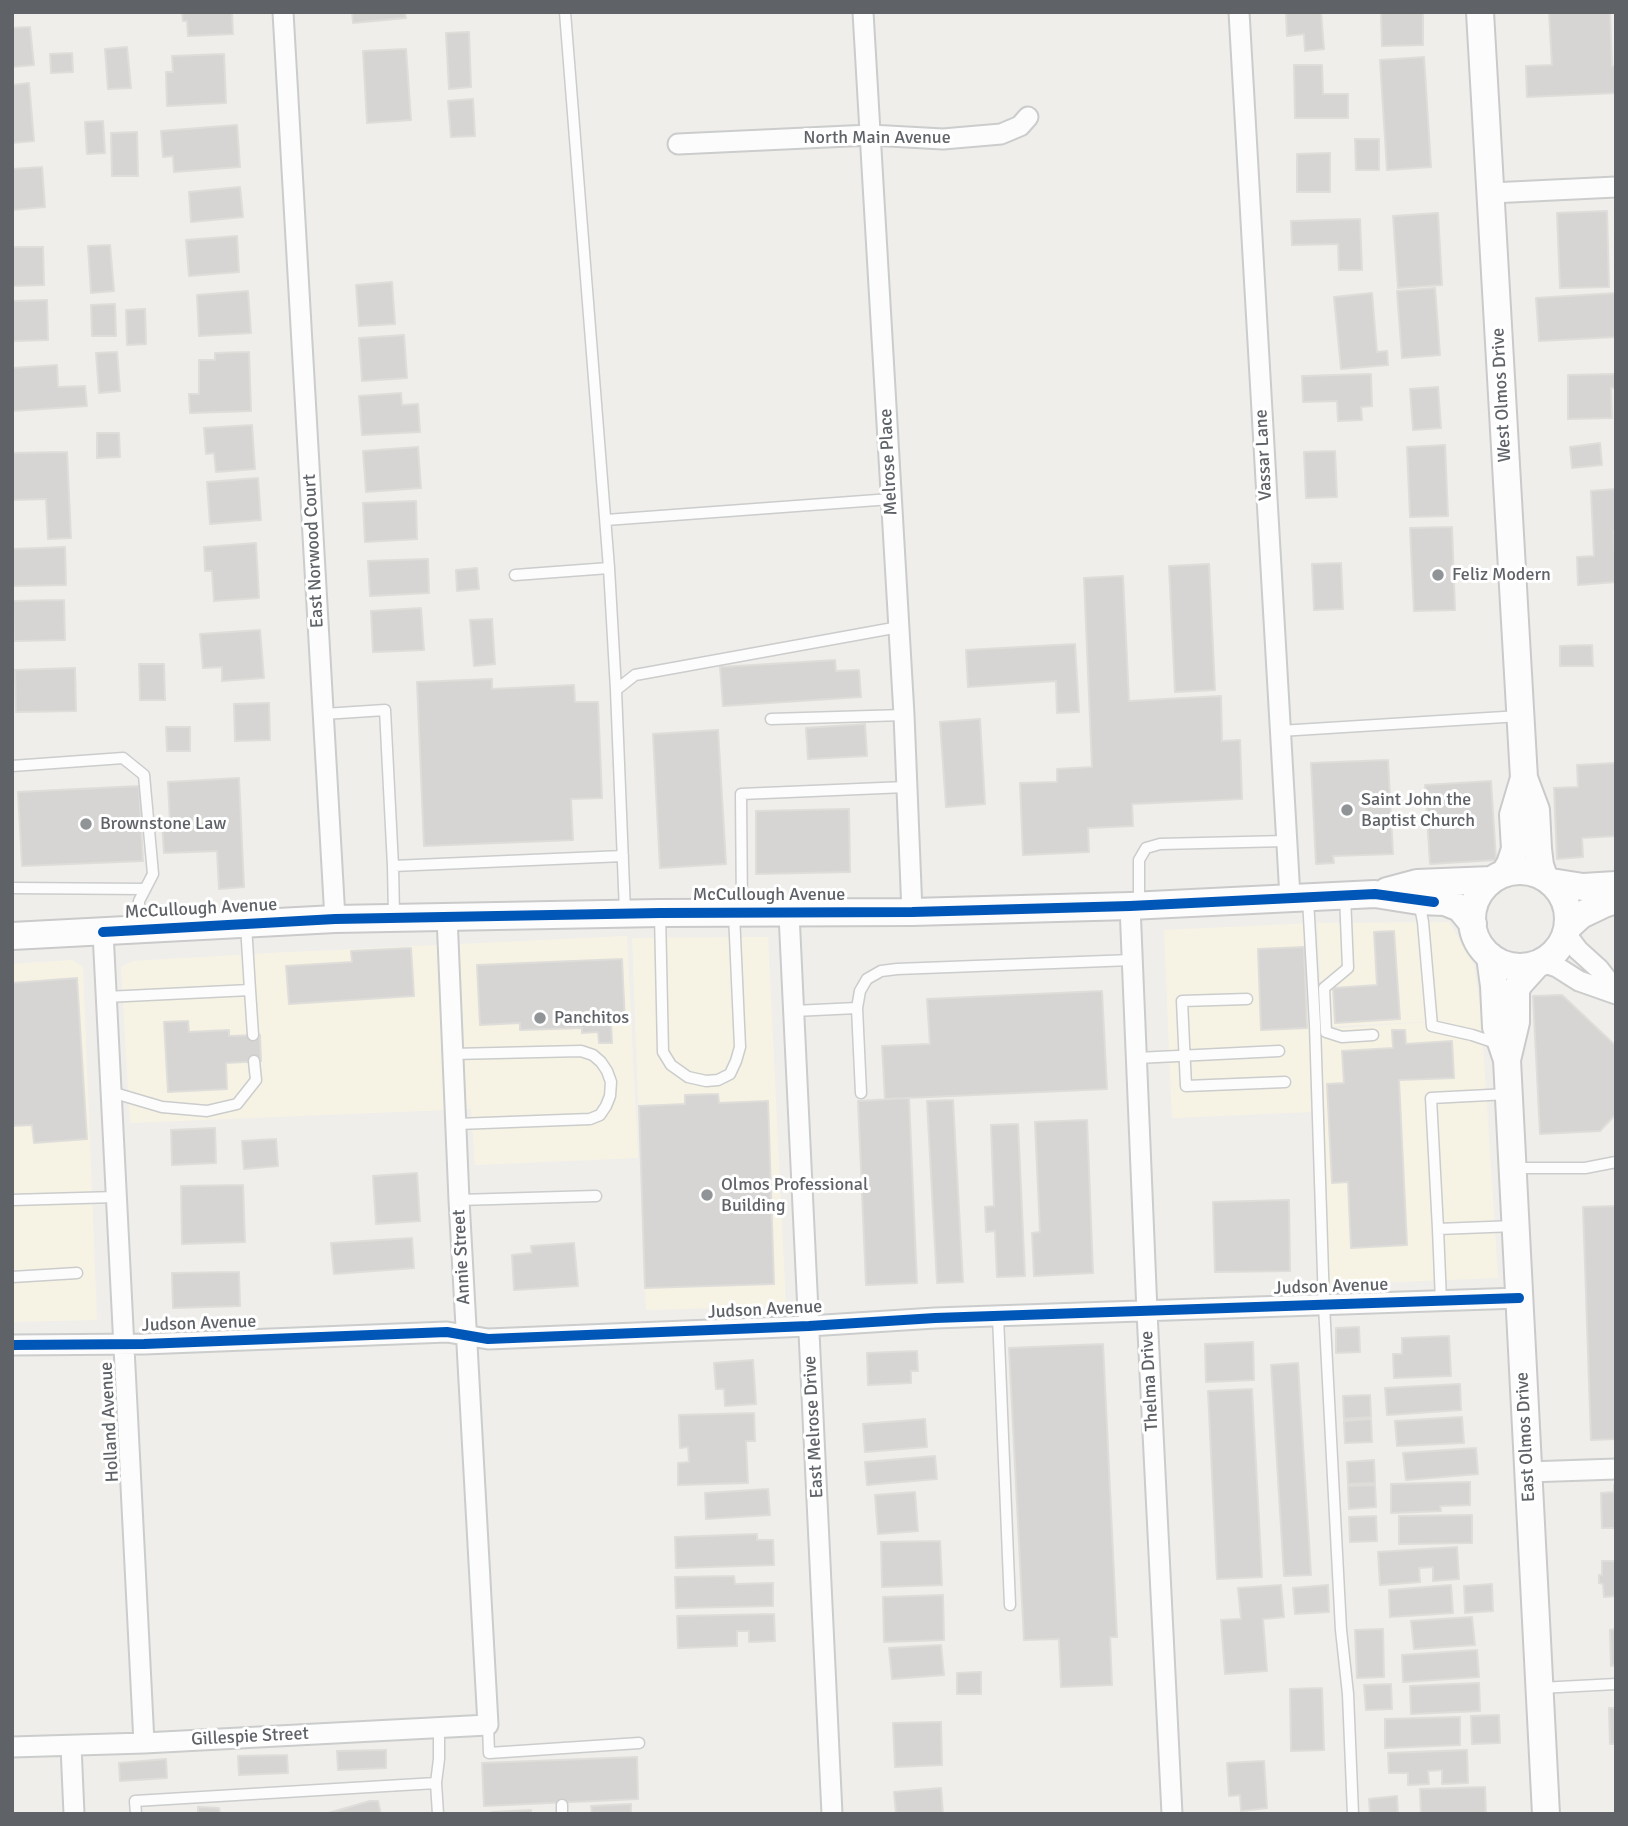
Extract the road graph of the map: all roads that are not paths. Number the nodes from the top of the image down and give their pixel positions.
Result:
1 (283, 12) edge
2 (565, 12) edge
3 (863, 12) edge
4 (1239, 12) edge
5 (1480, 12) edge
6 (1028, 117) dead end
7 (870, 135) junction
8 (678, 144) dead end
9 (1616, 187) edge
10 (1491, 193) junction
11 (891, 499) junction
12 (606, 520) junction
13 (609, 568) junction
14 (515, 575) dead end
15 (899, 627) junction
16 (617, 690) junction
17 (324, 714) junction
18 (904, 715) junction
19 (1520, 716) junction
20 (771, 719) dead end
21 (1279, 731) junction
22 (12, 766) edge
23 (1524, 778) junction
24 (906, 787) junction
25 (1286, 841) junction
26 (623, 856) junction
27 (393, 866) junction
28 (1498, 877) junction
29 (1548, 880) junction
30 (1616, 886) edge
31 (12, 888) edge
32 (145, 889) junction
33 (1375, 894) junction
34 (1345, 895) junction
35 (1299, 897) junction
36 (1616, 900) edge
37 (1419, 901) junction
38 (1135, 906) junction
39 (912, 912) junction
40 (660, 913) junction
41 (738, 913) junction
42 (625, 914) junction
43 (789, 914) junction
44 (447, 916) junction
45 (394, 917) junction
46 (335, 919) junction
47 (246, 924) junction
48 (1472, 924) junction
49 (139, 930) junction
50 (1567, 931) junction
51 (103, 932) junction
52 (12, 936) edge
53 (1490, 956) junction
54 (1132, 960) junction
55 (1540, 963) junction
56 (1614, 986) edge
57 (250, 990) junction
58 (106, 997) junction
59 (1247, 999) dead end
60 (857, 1008) junction
61 (794, 1011) junction
62 (1326, 1024) junction
63 (1314, 1026) junction
64 (253, 1035) dead end
65 (1373, 1035) dead end
66 (1279, 1051) dead end
67 (1504, 1053) junction
68 (453, 1054) junction
69 (1184, 1056) junction
70 (1137, 1058) junction
71 (254, 1061) dead end
72 (1285, 1082) dead end
73 (110, 1092) junction
74 (861, 1093) dead end
75 (1508, 1094) junction
76 (457, 1124) junction
77 (1616, 1162) edge
78 (1512, 1168) junction
79 (596, 1196) dead end
80 (116, 1197) junction
81 (12, 1200) edge
82 (459, 1200) junction
83 (1515, 1226) junction
84 (1438, 1229) junction
85 (77, 1273) dead end
86 (12, 1277) edge
87 (1519, 1297) junction
88 (1441, 1301) junction
89 (1324, 1305) junction
90 (1147, 1312) junction
91 (998, 1316) junction
92 (809, 1326) junction
93 (466, 1335) junction
94 (123, 1343) junction
95 (12, 1345) edge
96 (1616, 1469) edge
97 (1528, 1472) junction
98 (1010, 1605) dead end
99 (1616, 1684) edge
100 (1539, 1688) junction
101 (488, 1725) junction
102 (439, 1727) junction
103 (144, 1743) junction
104 (639, 1743) dead end
105 (71, 1746) junction
106 (12, 1747) edge
107 (436, 1783) junction
108 (74, 1814) edge
109 (135, 1814) edge
110 (438, 1814) edge
111 (832, 1814) edge
112 (1172, 1814) edge
113 (1353, 1814) edge
114 (1546, 1814) edge

1 - 17 street, East Norwood Court
2 - 12 lane
3 - 7 street, Melrose Place
4 - 21 street, Vassar Lane
5 - 10 main road, West Olmos Drive
6 - 7 street, North Main Avenue
7 - 8 street, North Main Avenue
7 - 11 street, Melrose Place
9 - 10 street
10 - 19 main road, West Olmos Drive
11 - 12 lane
11 - 15 street, Melrose Place
12 - 13 lane
13 - 14 lane
13 - 16 lane
15 - 16 lane
15 - 18 street, Melrose Place
16 - 26 lane
17 - 27 lane
17 - 46 street, East Norwood Court
18 - 20 lane
18 - 24 street, Melrose Place
19 - 21 lane
19 - 23 main road, West Olmos Drive
21 - 25 street, Vassar Lane
22 - 32 lane
23 - 28 main road, West Olmos Drive
23 - 29 main road, West Olmos Drive
24 - 39 street, Melrose Place
24 - 41 lane
25 - 35 street, Vassar Lane
25 - 38 lane
26 - 27 lane
26 - 42 lane
27 - 45 lane
28 - 29 main road
28 - 33 main road, McCullough Avenue
28 - 48 main road
29 - 30 main road
29 - 50 main road
31 - 32 lane
32 - 49 lane
33 - 34 main road, McCullough Avenue
33 - 37 main road, McCullough Avenue
34 - 35 main road, McCullough Avenue
34 - 62 lane
35 - 38 main road, McCullough Avenue
35 - 63 lane
36 - 50 main road
37 - 48 main road, McCullough Avenue
37 - 67 lane
38 - 39 main road, McCullough Avenue
38 - 54 street, Thelma Drive
39 - 43 main road, McCullough Avenue
40 - 41 main road, McCullough Avenue
40 - 41 lane
40 - 42 main road, McCullough Avenue
41 - 43 main road, McCullough Avenue
42 - 44 main road, McCullough Avenue
43 - 61 street, East Melrose Drive
44 - 45 main road, McCullough Avenue
44 - 68 street, Annie Street
45 - 46 main road, McCullough Avenue
46 - 47 main road, McCullough Avenue
47 - 49 main road, McCullough Avenue
47 - 57 lane
48 - 53 main road
49 - 51 main road, McCullough Avenue
50 - 55 main road
50 - 56 street
51 - 52 main road, McCullough Avenue
51 - 58 street, Holland Avenue
53 - 55 main road
53 - 67 main road, East Olmos Drive
54 - 60 lane
54 - 70 street, Thelma Drive
55 - 56 street
55 - 67 main road, East Olmos Drive
57 - 58 lane
57 - 64 lane
58 - 73 street, Holland Avenue
59 - 69 lane
60 - 61 lane
60 - 74 lane
61 - 92 street, East Melrose Drive
62 - 63 lane
62 - 65 lane
63 - 89 lane
66 - 69 lane
67 - 75 main road, East Olmos Drive
68 - 76 street, Annie Street
68 - 76 lane
69 - 70 lane
69 - 72 lane
70 - 90 street, Thelma Drive
71 - 73 lane
73 - 80 street, Holland Avenue
75 - 78 main road, East Olmos Drive
75 - 84 lane
76 - 82 street, Annie Street
77 - 78 lane
78 - 83 main road, East Olmos Drive
79 - 82 lane
80 - 81 lane
80 - 94 street, Holland Avenue
82 - 93 street, Annie Street
83 - 84 lane
83 - 87 main road, East Olmos Drive
84 - 88 lane
85 - 86 lane
87 - 88 street, Judson Avenue
87 - 97 main road, East Olmos Drive
88 - 89 street, Judson Avenue
89 - 90 street, Judson Avenue
89 - 113 lane
90 - 91 street, Judson Avenue
90 - 112 street, Thelma Drive
91 - 92 street, Judson Avenue
91 - 98 lane
92 - 93 street, Judson Avenue
92 - 111 street, East Melrose Drive
93 - 94 street, Judson Avenue
93 - 101 street, Annie Street
94 - 95 street, Judson Avenue
94 - 103 street, Holland Avenue
96 - 97 street
97 - 100 main road, East Olmos Drive
99 - 100 lane
100 - 114 main road, East Olmos Drive
101 - 102 street, Gillespie Street
101 - 104 lane
102 - 103 street, Gillespie Street
102 - 107 lane
103 - 105 street, Gillespie Street
105 - 106 street, Gillespie Street
105 - 108 street
107 - 109 lane
107 - 110 lane

